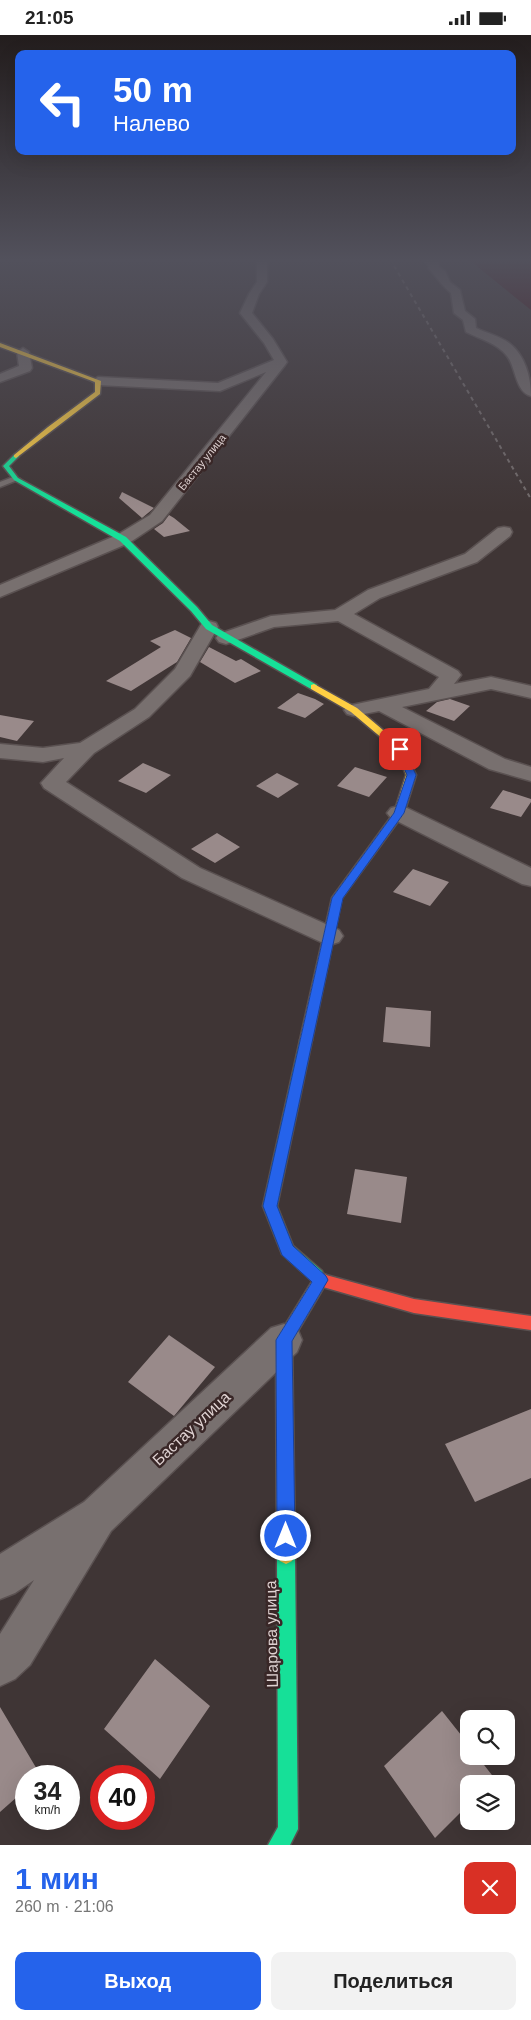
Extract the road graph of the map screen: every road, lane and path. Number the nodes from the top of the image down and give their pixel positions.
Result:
1 (271, 343) edge
2 (501, 343) edge
3 (0, 345) edge
4 (23, 352) junction
5 (281, 362) junction
6 (0, 378) edge
7 (98, 381) junction
8 (220, 387) junction
9 (260, 389) junction
10 (531, 392) edge
11 (16, 479) junction
12 (0, 485) edge
13 (504, 532) dead end
14 (124, 539) junction
15 (0, 592) edge
16 (340, 615) junction
17 (218, 633) junction
18 (531, 692) edge
19 (436, 694) junction
20 (382, 705) junction
21 (354, 710) junction
22 (86, 748) junction
23 (0, 751) edge
24 (531, 774) edge
25 (398, 813) junction
26 (531, 878) edge
27 (330, 936) junction
28 (321, 1280) junction
29 (531, 1323) edge
30 (284, 1340) junction
31 (98, 1516) junction
32 (0, 1578) edge
33 (0, 1664) edge
34 (278, 1845) edge

1 - 5 street
2 - 10 street
3 - 4 street
4 - 6 street
4 - 7 street
5 - 8 street
5 - 9 street, Бастау улица
7 - 8 street
7 - 11 street
8 - 9 street
9 - 14 street, Бастау улица
11 - 12 lane
11 - 14 street
13 - 16 street
14 - 15 street, Бастау улица
14 - 17 street
16 - 17 street
16 - 19 street
17 - 21 street
17 - 22 street
18 - 19 street
19 - 20 street
20 - 21 street
20 - 24 street
21 - 25 street
22 - 23 street
22 - 27 street
25 - 26 street
25 - 27 street
27 - 28 street
28 - 29 street
28 - 30 street
30 - 31 street, Бастау улица
30 - 34 street, Шарова улица
31 - 32 street, Бастау улица
31 - 33 street, Бастау улица

